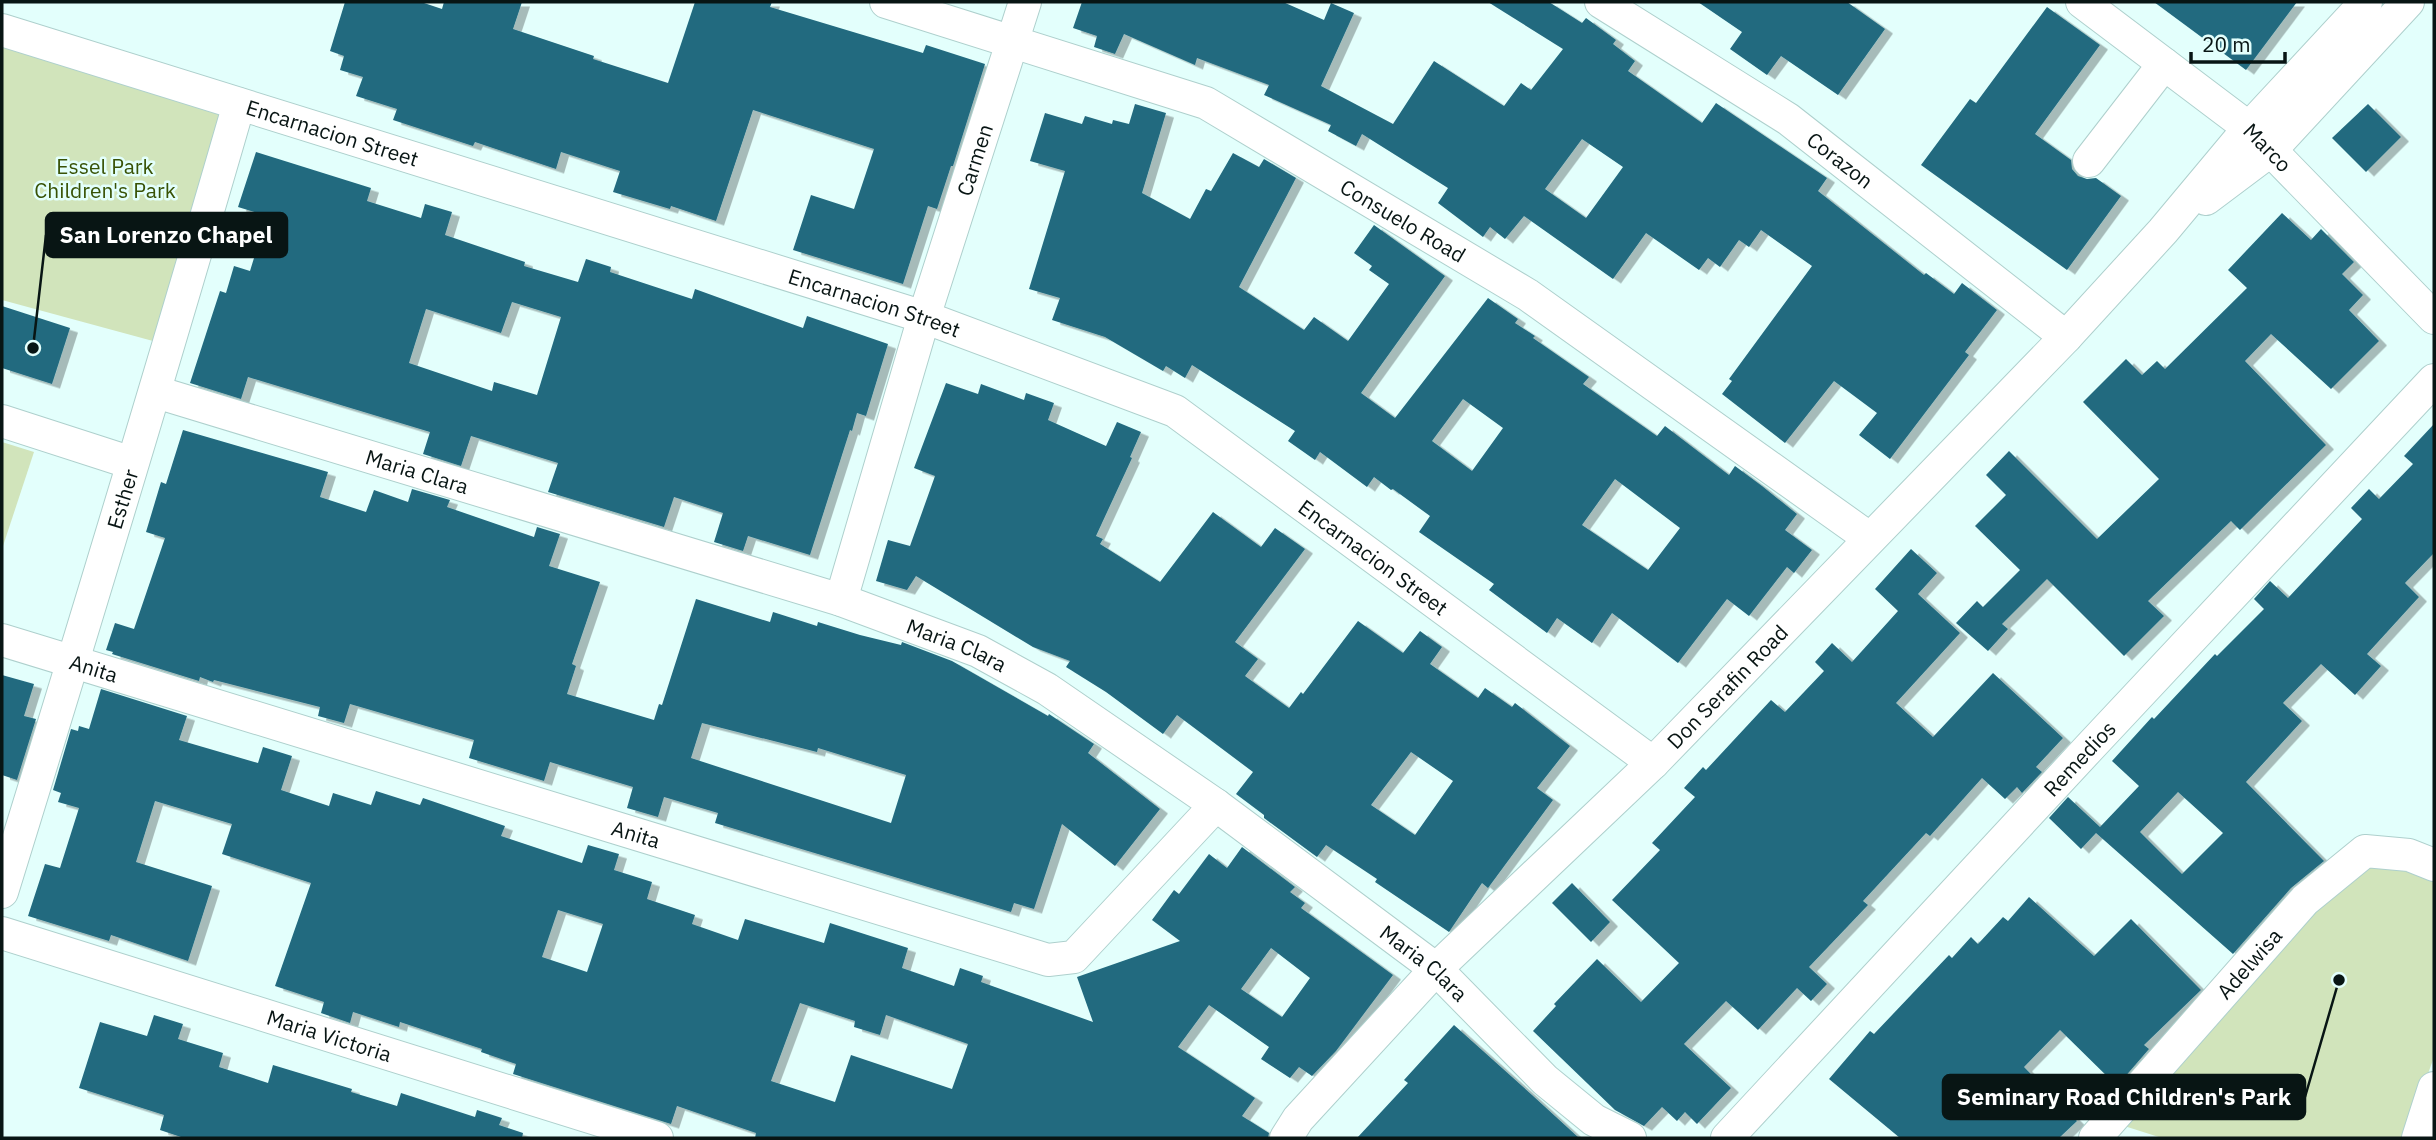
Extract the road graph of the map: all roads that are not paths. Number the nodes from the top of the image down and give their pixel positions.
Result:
1 (886, 2) edge
2 (1025, 2) edge
3 (1601, 2) edge
4 (2082, 2) edge
5 (2408, 2) edge
6 (2359, 9) edge
7 (2, 30) edge
8 (2375, 38) junction
9 (1013, 42) junction
10 (2164, 64) junction
11 (239, 104) junction
12 (2249, 128) junction
13 (2270, 151) junction
14 (2090, 161) dead end
15 (2163, 231) junction
16 (924, 317) junction
17 (2434, 318) edge
18 (2066, 337) junction
19 (2434, 380) edge
20 (156, 392) junction
21 (2, 421) edge
22 (132, 463) junction
23 (1870, 538) junction
24 (841, 600) junction
25 (2, 640) edge
26 (73, 663) junction
27 (1653, 763) junction
28 (1216, 805) junction
29 (2434, 864) edge
30 (2, 892) edge
31 (2, 933) edge
32 (1436, 969) junction
33 (2434, 1088) edge
34 (657, 1138) edge
35 (1286, 1138) edge
36 (1630, 1138) edge
37 (1727, 1138) edge
38 (2095, 1138) edge
39 (2418, 1138) edge

1 - 9 street, Consuelo Road
2 - 9 street, Carmen
3 - 18 street, Corazon
4 - 10 street, Marco
5 - 8 street, Don Serafin Road
6 - 8 street
6 - 12 street, Don Serafin Road
7 - 11 street, Encarnacion Street
8 - 13 street, Don Serafin Road
9 - 16 street, Carmen
9 - 23 street, Consuelo Road
10 - 12 street, Marco
10 - 14 street
11 - 16 street, Encarnacion Street
11 - 20 street, Esther
12 - 13 street, Marco
12 - 15 street, Don Serafin Road
13 - 15 street, Don Serafin Road
13 - 17 street, Marco
15 - 18 street, Don Serafin Road
16 - 24 street, Carmen
16 - 27 street, Encarnacion Street
18 - 23 street, Don Serafin Road
19 - 37 street, Remedios
20 - 22 street, Esther
20 - 24 street, Maria Clara
21 - 22 street
22 - 26 street, Esther
23 - 27 street, Don Serafin Road
24 - 28 street, Maria Clara
25 - 26 street, Anita
26 - 28 street, Anita
26 - 30 street, Esther
27 - 32 street, Don Serafin Road
28 - 32 street, Maria Clara
29 - 38 street, Adelwisa
31 - 34 street, Maria Victoria
32 - 35 street, Don Serafin Road
32 - 36 street, Maria Clara
33 - 39 street

